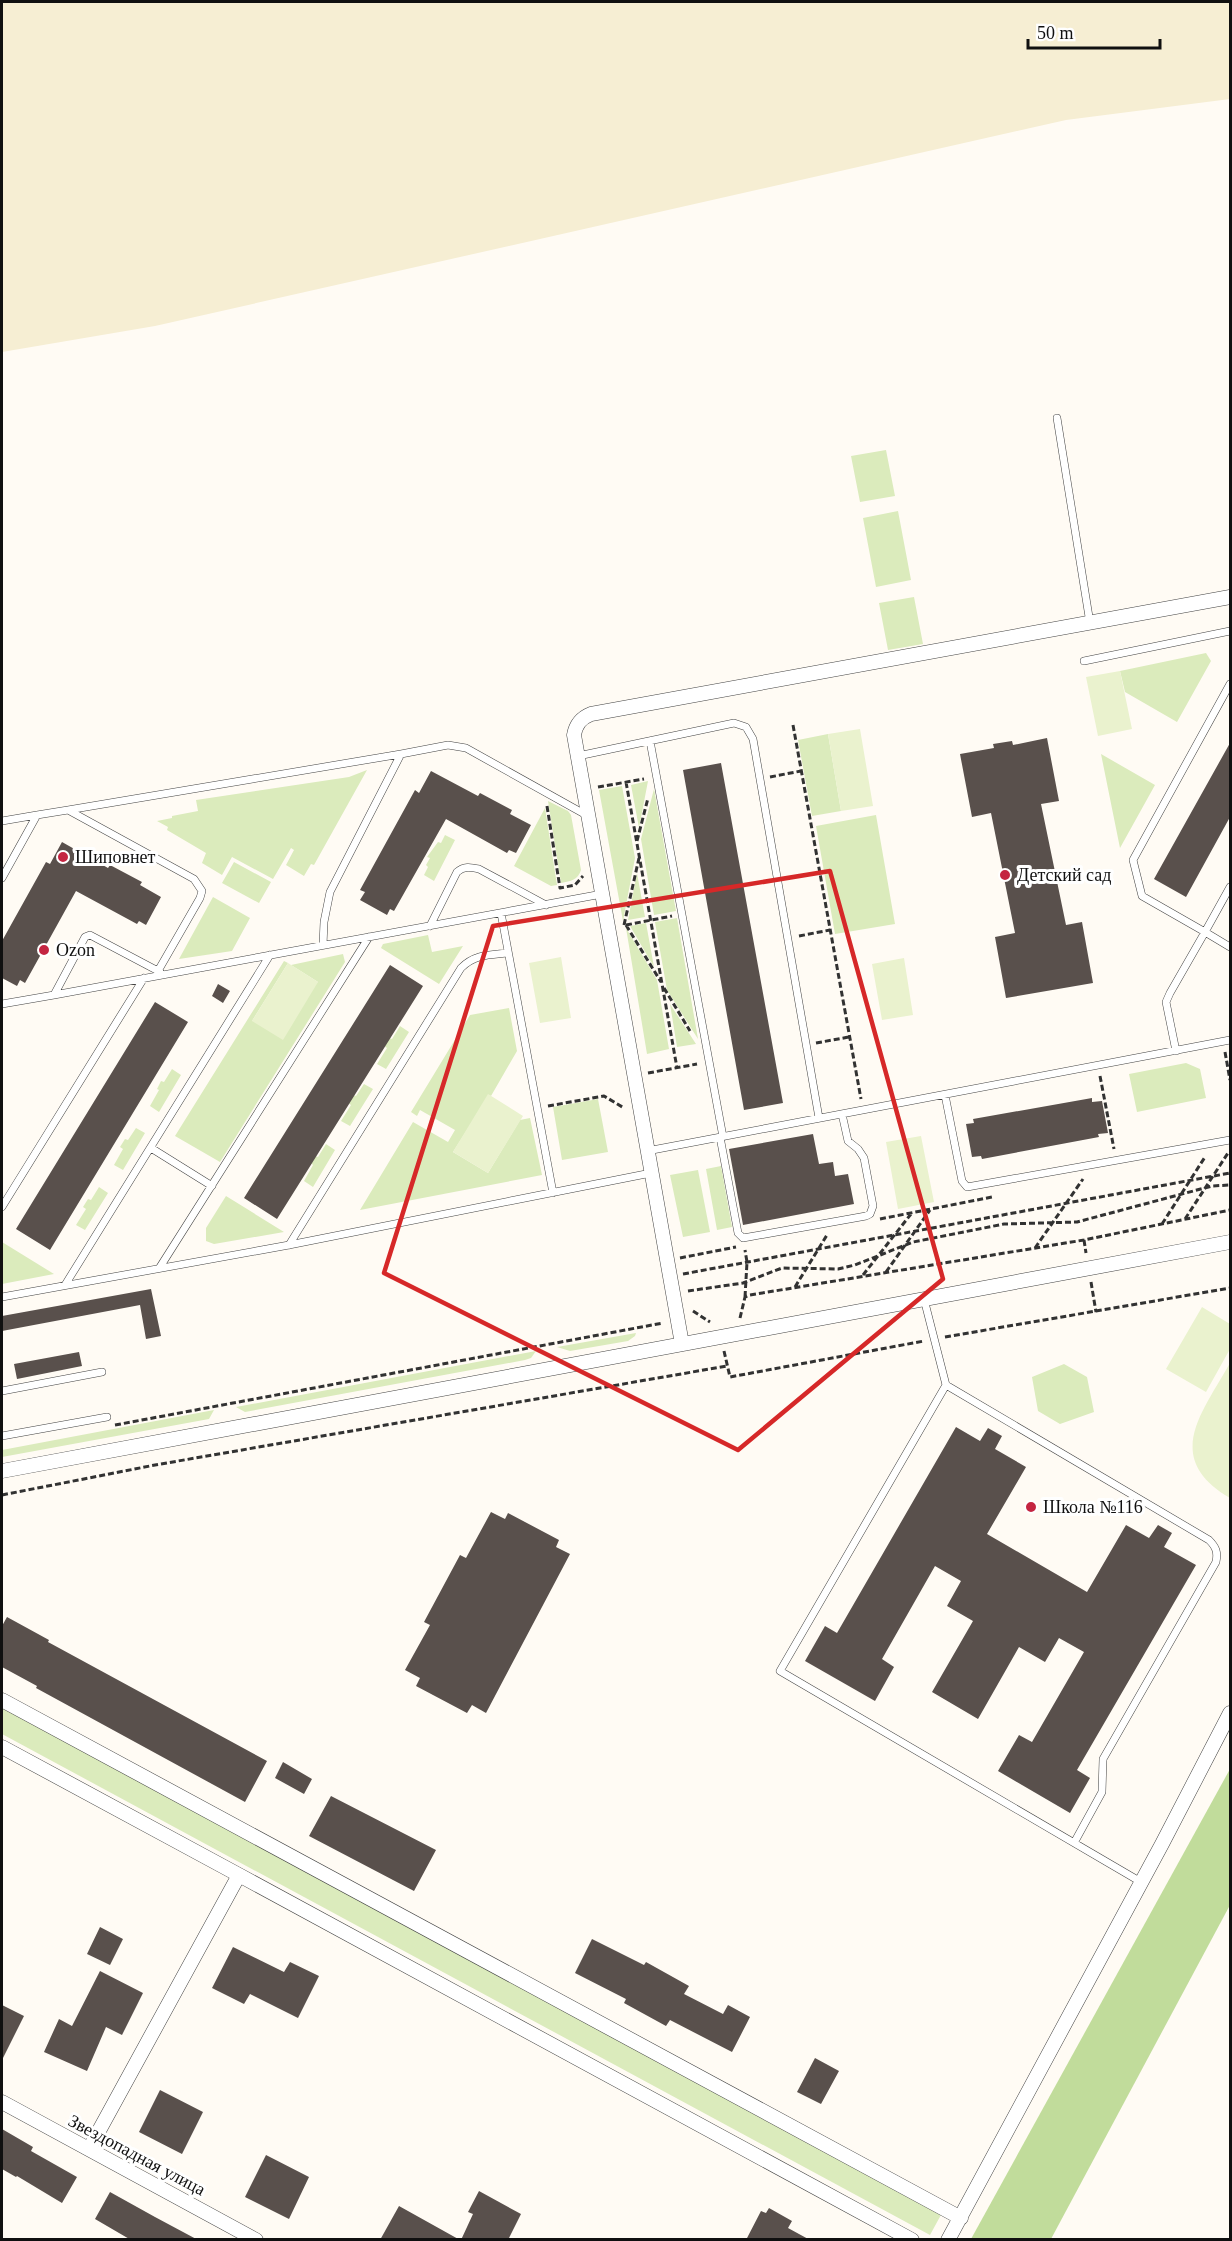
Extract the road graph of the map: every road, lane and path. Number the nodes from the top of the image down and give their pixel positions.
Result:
1 (1057, 418) dead end
2 (1230, 597) edge
3 (1090, 623) junction
4 (1230, 631) edge
5 (1084, 661) dead end
6 (1230, 684) edge
7 (793, 725) dead end
8 (650, 741) junction
9 (401, 754) junction
10 (578, 756) junction
11 (801, 771) junction
12 (655, 777) junction
13 (760, 779) junction
14 (626, 782) junction
15 (596, 788) dead end
16 (545, 792) junction
17 (68, 810) junction
18 (37, 815) junction
19 (588, 816) junction
20 (2, 821) edge
21 (637, 843) junction
22 (639, 856) junction
23 (584, 870) dead end
24 (2, 878) edge
25 (1230, 887) edge
26 (602, 894) junction
27 (546, 905) junction
28 (501, 913) junction
29 (682, 914) junction
30 (650, 920) junction
31 (624, 925) junction
32 (430, 926) junction
33 (830, 930) junction
34 (1205, 932) junction
35 (622, 933) dead end
36 (369, 937) junction
37 (788, 938) junction
38 (323, 945) junction
39 (1230, 946) edge
40 (508, 953) junction
41 (270, 955) junction
42 (162, 972) junction
43 (144, 978) junction
44 (662, 984) junction
45 (54, 995) junction
46 (2, 1004) edge
47 (691, 1033) dead end
48 (849, 1037) junction
49 (1227, 1041) edge
50 (806, 1044) junction
51 (1176, 1051) junction
52 (709, 1062) junction
53 (1098, 1065) junction
54 (677, 1068) junction
55 (648, 1073) dead end
56 (1230, 1080) edge
57 (945, 1095) junction
58 (537, 1108) junction
59 (863, 1110) junction
60 (842, 1114) junction
61 (642, 1118) junction
62 (819, 1118) junction
63 (722, 1137) junction
64 (1230, 1140) edge
65 (151, 1148) junction
66 (1230, 1150) edge
67 (647, 1151) junction
68 (1219, 1152) dead end
69 (1196, 1156) dead end
70 (1116, 1161) junction
71 (651, 1173) junction
72 (1230, 1173) edge
73 (1213, 1176) junction
74 (1190, 1180) junction
75 (1072, 1181) dead end
76 (1230, 1185) edge
77 (212, 1186) junction
78 (1205, 1188) junction
79 (553, 1193) junction
80 (1001, 1195) dead end
81 (1181, 1195) junction
82 (1066, 1203) junction
83 (2, 1208) edge
84 (931, 1209) junction
85 (1230, 1210) edge
86 (912, 1213) junction
87 (878, 1219) dead end
88 (1185, 1219) junction
89 (1053, 1223) junction
90 (1162, 1224) junction
91 (832, 1228) dead end
92 (915, 1231) junction
93 (895, 1234) junction
94 (1084, 1240) junction
95 (1230, 1242) edge
96 (289, 1245) junction
97 (905, 1245) junction
98 (1035, 1248) junction
99 (819, 1249) junction
100 (878, 1257) junction
101 (1087, 1260) dead end
102 (667, 1261) junction
103 (747, 1262) junction
104 (160, 1267) junction
105 (807, 1268) junction
106 (886, 1272) junction
107 (683, 1274) dead end
108 (862, 1276) junction
109 (1090, 1277) dead end
110 (746, 1282) junction
111 (65, 1285) junction
112 (795, 1287) junction
113 (1230, 1288) edge
114 (680, 1293) junction
115 (2, 1297) edge
116 (745, 1297) junction
117 (687, 1298) dead end
118 (924, 1299) junction
119 (689, 1304) dead end
120 (1096, 1312) junction
121 (677, 1320) junction
122 (729, 1320) dead end
123 (718, 1322) dead end
124 (935, 1339) junction
125 (723, 1343) dead end
126 (682, 1344) junction
127 (727, 1366) junction
128 (102, 1372) dead end
129 (946, 1385) junction
130 (2, 1391) edge
131 (107, 1416) dead end
132 (106, 1427) dead end
133 (2, 1436) edge
134 (2, 1471) edge
135 (2, 1495) edge
136 (2, 1700) edge
137 (1230, 1713) edge
138 (2, 1747) edge
139 (1074, 1843) junction
140 (239, 1875) junction
141 (1141, 1882) junction
142 (2, 2102) edge
143 (89, 2149) junction
144 (961, 2218) junction
145 (256, 2240) edge
146 (912, 2240) edge
147 (948, 2240) edge

1 - 3 lane
2 - 3 street
3 - 10 street
4 - 5 lane
6 - 34 lane
7 - 11 path
8 - 10 lane
8 - 12 lane
8 - 13 lane
9 - 16 lane
9 - 17 lane
9 - 38 lane
10 - 19 street
11 - 13 path
11 - 33 path
12 - 14 path
12 - 21 path
12 - 29 lane
13 - 37 lane
14 - 15 path
14 - 21 path
16 - 19 lane
16 - 23 path
17 - 18 lane
17 - 42 lane
18 - 20 lane
18 - 24 lane
19 - 26 street
21 - 22 path
22 - 30 path
22 - 31 path
25 - 34 lane
26 - 27 lane
26 - 61 street
27 - 28 lane
27 - 32 lane
28 - 32 lane
28 - 40 lane
29 - 30 path
29 - 52 lane
30 - 31 path
30 - 44 path
31 - 35 path
31 - 44 path
32 - 36 lane
33 - 37 path
33 - 48 path
34 - 39 lane
34 - 51 lane
36 - 38 lane
36 - 77 lane
37 - 50 lane
38 - 41 lane
40 - 58 lane
40 - 96 lane
41 - 42 lane
41 - 65 lane
42 - 43 lane
42 - 45 lane
43 - 45 lane
43 - 83 lane
44 - 47 path
44 - 54 path
45 - 46 lane
48 - 50 path
48 - 59 path
49 - 51 lane
49 - 56 path
50 - 62 lane
51 - 53 lane
52 - 54 path
52 - 63 lane
53 - 57 lane
53 - 70 path
54 - 55 path
57 - 59 lane
57 - 70 lane
58 - 61 path
58 - 79 lane
59 - 60 lane
60 - 62 lane
60 - 63 lane
61 - 67 street
62 - 63 lane
63 - 67 lane
64 - 70 lane
65 - 77 lane
65 - 111 lane
66 - 68 path
66 - 73 path
67 - 71 street
69 - 74 path
71 - 79 lane
71 - 102 street
72 - 73 path
73 - 74 path
73 - 78 path
74 - 81 path
74 - 82 path
75 - 82 path
76 - 78 path
77 - 104 lane
78 - 81 path
78 - 88 path
79 - 96 lane
80 - 84 path
81 - 89 path
81 - 90 path
82 - 89 path
82 - 92 path
84 - 86 path
84 - 92 path
85 - 88 path
86 - 87 path
86 - 93 path
88 - 90 path
89 - 97 path
89 - 98 path
90 - 94 path
91 - 99 path
92 - 93 path
92 - 97 path
93 - 99 path
93 - 100 path
94 - 98 path
94 - 101 path
95 - 118 street
96 - 104 lane
97 - 100 path
97 - 106 path
98 - 106 path
99 - 103 path
99 - 105 path
100 - 105 path
100 - 108 path
102 - 103 path
102 - 114 street
103 - 107 path
103 - 110 path
104 - 111 lane
105 - 110 path
105 - 112 path
106 - 108 path
108 - 112 path
109 - 120 path
110 - 114 path
110 - 116 path
111 - 115 lane
112 - 116 path
113 - 120 path
114 - 117 path
114 - 121 street
116 - 122 path
118 - 124 lane
118 - 126 street
119 - 123 path
120 - 124 path
121 - 126 street
121 - 132 path
124 - 127 path
124 - 129 lane
125 - 127 path
126 - 134 street
127 - 135 path
128 - 130 lane
129 - 139 lane
129 - 139 lane
131 - 133 lane
136 - 144 street
137 - 141 street
138 - 140 street
139 - 141 lane
140 - 143 street
140 - 146 street
141 - 144 street
142 - 143 street, Звездопадная улица
143 - 145 street, Звездопадная улица
144 - 147 street

